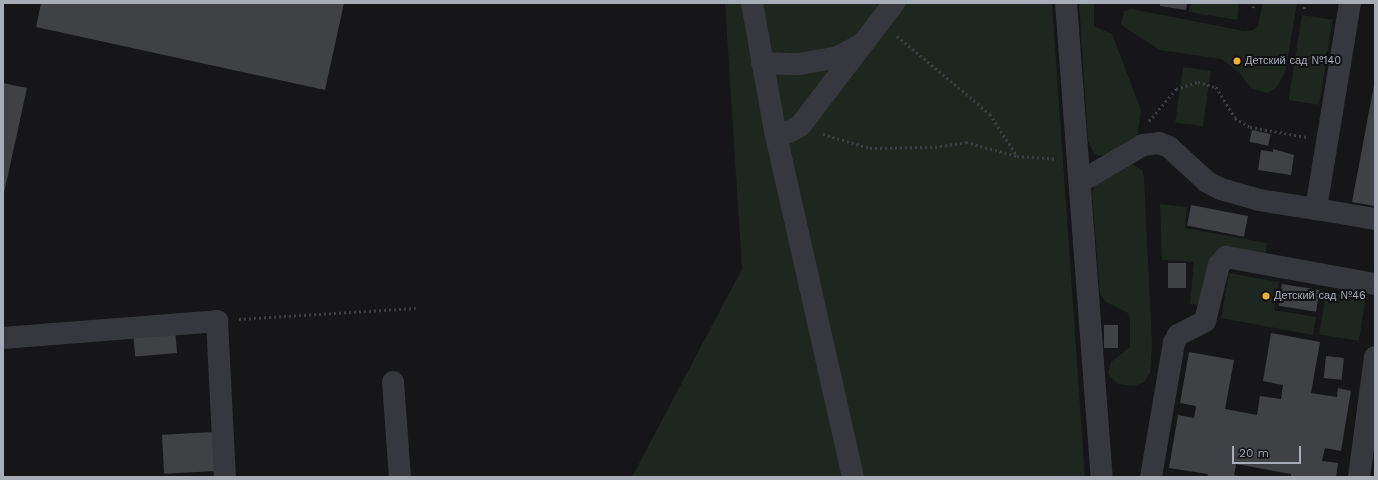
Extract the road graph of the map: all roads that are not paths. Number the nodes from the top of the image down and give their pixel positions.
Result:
1 (752, 3) edge
2 (894, 3) edge
3 (1066, 3) edge
4 (1350, 3) edge
5 (867, 41) junction
6 (762, 63) junction
7 (775, 132) junction
8 (1080, 182) junction
9 (1316, 209) junction
10 (1375, 219) edge
11 (1375, 284) edge
12 (3, 338) edge
13 (1375, 357) edge
14 (393, 382) dead end
15 (225, 477) edge
16 (400, 477) edge
17 (852, 477) edge
18 (1102, 477) edge
19 (1151, 477) edge
20 (1359, 477) edge

1 - 6 lane
2 - 5 lane
3 - 8 lane
4 - 9 lane
5 - 6 lane
5 - 7 lane
6 - 7 lane
7 - 17 lane
8 - 9 lane
8 - 18 lane
9 - 10 lane
11 - 19 lane
12 - 15 lane
13 - 20 lane
14 - 16 lane

